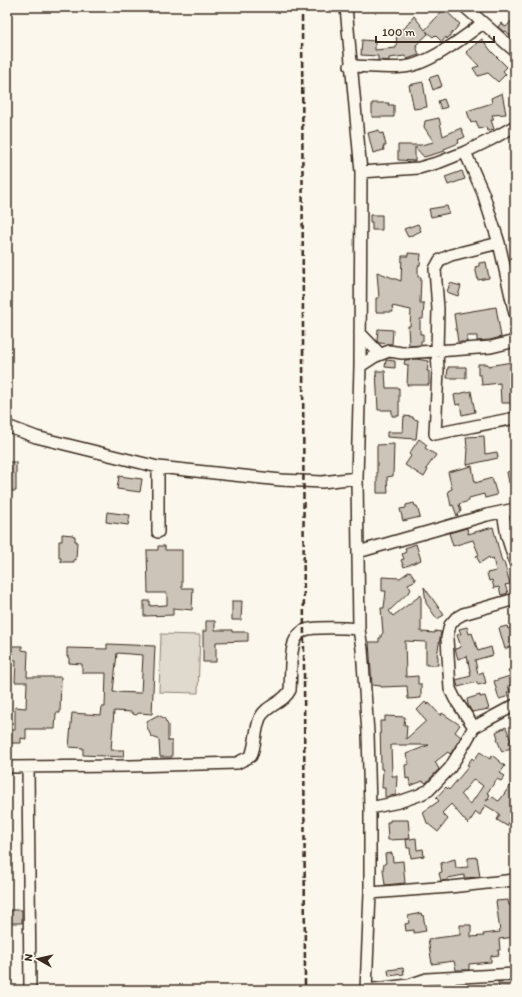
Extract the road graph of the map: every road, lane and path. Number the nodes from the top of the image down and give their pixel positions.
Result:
1 (346, 7) edge
2 (465, 7) edge
3 (483, 23) junction
4 (515, 51) edge
5 (350, 66) junction
6 (515, 126) edge
7 (465, 152) junction
8 (361, 172) junction
9 (499, 243) junction
10 (512, 282) edge
11 (515, 314) edge
12 (360, 333) junction
13 (515, 341) edge
14 (437, 351) junction
15 (380, 354) junction
16 (360, 366) junction
17 (515, 418) edge
18 (7, 426) edge
19 (158, 466) junction
20 (357, 478) junction
21 (515, 508) edge
22 (504, 512) junction
23 (158, 532) dead end
24 (358, 552) junction
25 (515, 562) edge
26 (515, 599) edge
27 (359, 629) junction
28 (515, 705) edge
29 (474, 727) junction
30 (7, 767) edge
31 (28, 767) junction
32 (370, 808) junction
33 (515, 880) edge
34 (370, 893) junction
35 (515, 974) edge
36 (449, 978) junction
37 (30, 990) edge
38 (366, 990) edge
39 (451, 990) edge

1 - 5 street
2 - 3 street
3 - 4 street
3 - 5 street
5 - 8 street
6 - 7 street
7 - 8 street
7 - 9 street
8 - 12 street
9 - 10 street
9 - 14 street
10 - 11 street
12 - 15 street
12 - 16 street
13 - 14 street
14 - 15 street
14 - 17 street
15 - 16 street
16 - 20 street
18 - 19 street
19 - 20 street
19 - 23 street
20 - 24 street
21 - 22 street
22 - 24 street
22 - 25 street
24 - 27 street
26 - 29 street
27 - 31 street
27 - 32 street
28 - 29 street
29 - 32 street
30 - 31 street
31 - 37 street
32 - 34 street
33 - 34 street
34 - 38 street
35 - 36 street
36 - 38 street
36 - 39 street

